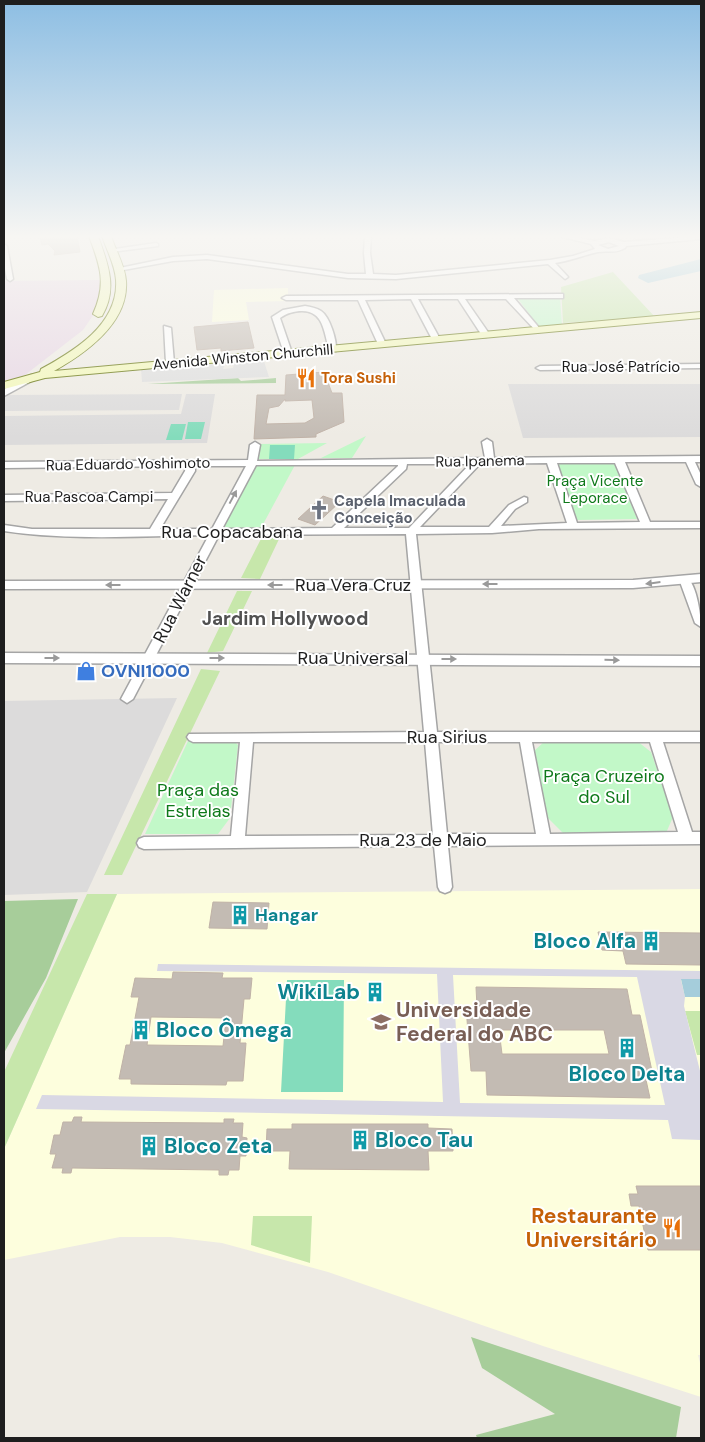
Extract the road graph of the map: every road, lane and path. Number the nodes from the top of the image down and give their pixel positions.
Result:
1 (104, 303) edge
2 (116, 303) edge
3 (363, 303) edge
4 (416, 303) edge
5 (465, 303) edge
6 (515, 303) edge
7 (701, 315) edge
8 (167, 328) dead end
9 (538, 330) junction
10 (486, 335) junction
11 (436, 339) junction
12 (382, 344) junction
13 (333, 348) junction
14 (288, 353) junction
15 (77, 359) junction
16 (170, 363) junction
17 (701, 366) edge
18 (114, 368) junction
19 (540, 368) dead end
20 (68, 373) junction
21 (32, 377) junction
22 (4, 386) edge
23 (4, 392) edge
24 (487, 442) dead end
25 (255, 445) dead end
26 (689, 459) junction
27 (701, 459) edge
28 (551, 460) junction
29 (619, 460) junction
30 (475, 461) junction
31 (490, 461) junction
32 (402, 462) junction
33 (191, 463) junction
34 (255, 463) junction
35 (4, 465) edge
36 (701, 484) edge
37 (175, 496) junction
38 (4, 498) edge
39 (524, 500) dead end
40 (701, 525) edge
41 (573, 526) junction
42 (646, 526) junction
43 (4, 528) edge
44 (492, 530) junction
45 (335, 531) junction
46 (411, 531) junction
47 (153, 532) junction
48 (215, 532) junction
49 (701, 578) edge
50 (684, 579) junction
51 (415, 584) junction
52 (4, 585) edge
53 (188, 585) junction
54 (701, 623) edge
55 (4, 658) edge
56 (150, 658) junction
57 (424, 659) junction
58 (701, 661) edge
59 (127, 699) dead end
60 (192, 737) dead end
61 (247, 737) junction
62 (431, 737) junction
63 (525, 737) junction
64 (654, 737) junction
65 (701, 737) edge
66 (687, 838) junction
67 (701, 838) edge
68 (544, 839) junction
69 (441, 840) junction
70 (237, 842) junction
71 (144, 843) dead end
72 (445, 887) dead end

1 - 21 main road
2 - 15 main road
3 - 12 street
4 - 11 street
5 - 10 street
6 - 9 street
7 - 9 main road, Avenida Winston Churchill
8 - 16 street
9 - 10 main road, Avenida Winston Churchill
10 - 11 main road, Avenida Winston Churchill
11 - 12 main road, Avenida Winston Churchill
12 - 13 main road, Avenida Winston Churchill
13 - 14 main road, Avenida Winston Churchill
13 - 14 street
14 - 16 main road, Avenida Winston Churchill
15 - 18 main road, Avenida Winston Churchill
15 - 20 main road
15 - 21 main road
16 - 18 main road, Avenida Winston Churchill
17 - 19 street, Rua José Patrício
18 - 20 main road, Avenida Winston Churchill
20 - 21 main road, Avenida Winston Churchill
21 - 22 main road
21 - 23 street
24 - 31 street
25 - 34 street, Rua Warner
26 - 27 street, Rua Ipanema
26 - 29 street, Rua Ipanema
26 - 36 street
28 - 29 street, Rua Ipanema
28 - 31 street, Rua Ipanema
28 - 41 street
29 - 42 street
30 - 31 street, Rua Ipanema
30 - 32 street, Rua Ipanema
30 - 46 street
32 - 34 street, Rua Ipanema
32 - 45 street
33 - 34 street, Rua Eduardo Yoshimoto
33 - 35 street, Rua Eduardo Yoshimoto
33 - 37 street
48 -> 34 street, Rua Warner
37 - 38 street, Rua Pascoa Campi
37 - 47 street
39 - 44 street
40 - 42 street, Rua Copacabana
41 - 42 street, Rua Copacabana
41 - 44 street, Rua Copacabana
43 - 47 street, Rua Copacabana
44 - 46 street, Rua Copacabana
45 - 46 street, Rua Copacabana
45 - 48 street, Rua Copacabana
46 - 51 street
47 - 48 street, Rua Copacabana
48 - 53 street, Rua Warner
49 - 50 street, Rua Vera Cruz
50 -> 51 street, Rua Vera Cruz
50 - 54 street
51 -> 53 street, Rua Vera Cruz
51 - 57 street
53 -> 52 street, Rua Vera Cruz
53 - 56 street, Rua Warner
55 -> 56 street, Rua Universal
56 -> 57 street, Rua Universal
56 - 59 street, Rua Warner
57 -> 58 street, Rua Universal
57 - 62 street
60 - 61 street, Rua Sirius
61 - 62 street, Rua Sirius
61 - 70 street
62 - 63 street, Rua Sirius
62 - 69 street
63 - 64 street, Rua Sirius
63 - 68 street
64 - 65 street, Rua Sirius
64 - 66 street
66 - 67 street, Rua 23 de Maio
66 - 68 street, Rua 23 de Maio
68 - 69 street, Rua 23 de Maio
69 - 70 street, Rua 23 de Maio
69 - 72 street
70 - 71 street, Rua 23 de Maio

